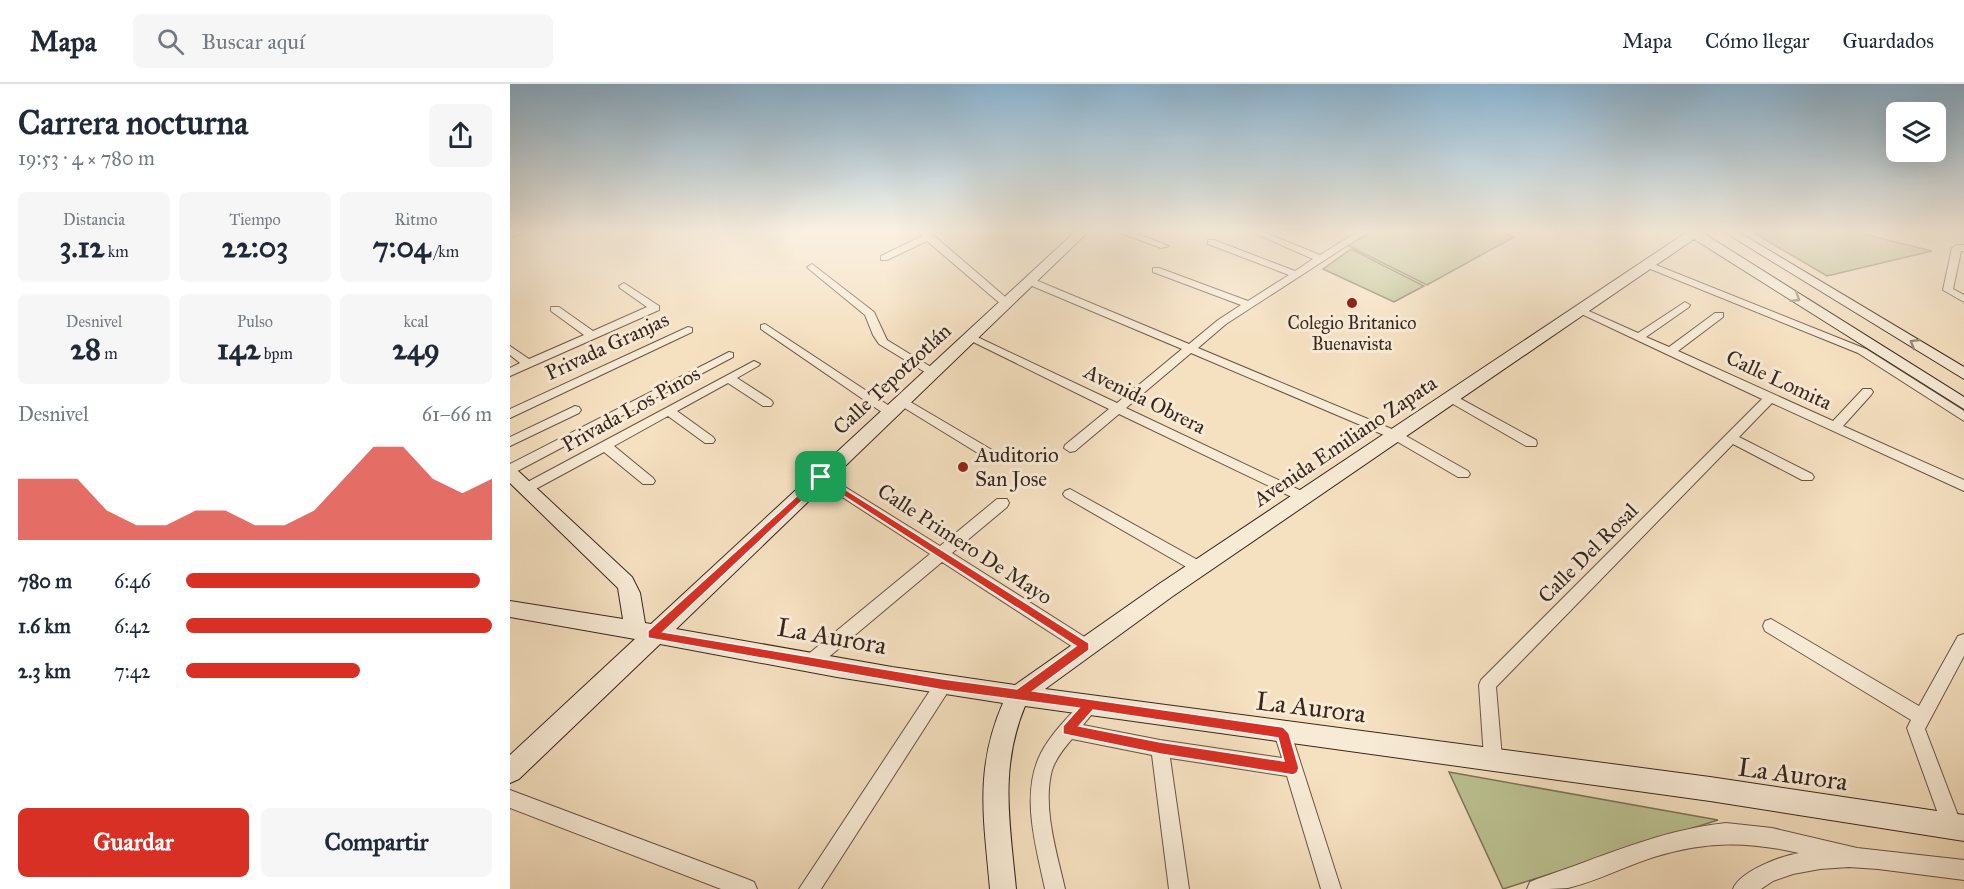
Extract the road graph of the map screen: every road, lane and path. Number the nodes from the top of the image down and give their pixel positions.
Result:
1 (812, 267) dead end
2 (964, 268) edge
3 (1043, 268) edge
4 (1278, 268) edge
5 (1304, 268) edge
6 (1641, 268) edge
7 (1655, 268) edge
8 (1753, 268) edge
9 (1789, 268) edge
10 (1953, 268) edge
11 (1156, 270) dead end
12 (1295, 274) junction
13 (1029, 281) junction
14 (624, 286) dead end
15 (1964, 299) edge
16 (1006, 303) junction
17 (1249, 305) junction
18 (1684, 305) dead end
19 (555, 309) dead end
20 (1578, 310) junction
21 (1719, 315) dead end
22 (765, 327) dead end
23 (688, 330) dead end
24 (591, 336) junction
25 (1639, 337) junction
26 (969, 338) junction
27 (510, 349) edge
28 (1189, 349) junction
29 (1671, 351) junction
30 (729, 355) dead end
31 (528, 364) junction
32 (754, 364) dead end
33 (510, 372) edge
34 (932, 372) junction
35 (1964, 374) edge
36 (729, 378) junction
37 (1867, 392) dead end
38 (1450, 397) junction
39 (1770, 398) junction
40 (768, 403) dead end
41 (1964, 404) edge
42 (896, 406) junction
43 (1116, 407) junction
44 (575, 410) dead end
45 (668, 410) junction
46 (510, 414) edge
47 (1964, 417) edge
48 (1835, 427) junction
49 (1395, 435) junction
50 (1732, 438) junction
51 (709, 440) dead end
52 (510, 442) edge
53 (1531, 443) dead end
54 (604, 445) junction
55 (1070, 448) dead end
56 (999, 460) dead end
57 (510, 471) edge
58 (1463, 474) dead end
59 (821, 477) junction
60 (1807, 477) dead end
61 (648, 481) dead end
62 (1964, 486) edge
63 (527, 488) junction
64 (1070, 494) dead end
65 (1303, 497) junction
66 (1002, 503) dead end
67 (941, 553) junction
68 (1200, 568) junction
69 (510, 609) edge
70 (1771, 626) dead end
71 (644, 632) junction
72 (1964, 641) edge
73 (1085, 646) junction
74 (812, 661) junction
75 (943, 685) junction
76 (1018, 695) junction
77 (1091, 704) junction
78 (1922, 717) junction
79 (1068, 730) junction
80 (1283, 733) junction
81 (1160, 748) junction
82 (1493, 758) junction
83 (1293, 768) junction
84 (510, 771) edge
85 (510, 799) edge
86 (1958, 827) edge
87 (1854, 856) junction
88 (1964, 870) edge
89 (1544, 888) edge
90 (747, 889) edge
91 (809, 889) edge
92 (1003, 889) edge
93 (1055, 889) edge
94 (1179, 889) edge
95 (1331, 889) edge
96 (1743, 889) edge

1 - 34 street
2 - 16 street
3 - 13 street, Calle Tepotzotlán
4 - 12 street
5 - 12 street
6 - 20 street, Avenida Emiliano Zapata
7 - 47 street
8 -> 41 street
35 -> 9 street
10 - 15 street
11 - 17 street
12 - 17 street
13 - 16 street, Calle Tepotzotlán
13 - 28 street
14 - 24 street
16 - 26 street, Calle Tepotzotlán
17 - 28 street
18 - 25 street
19 - 24 street
20 - 25 street, Calle Lomita
20 - 38 street, Avenida Emiliano Zapata
21 - 29 street
22 - 42 street
23 - 46 street, Privada Granjas
24 - 31 street
25 - 29 street, Calle Lomita
26 - 34 street, Calle Tepotzotlán
26 - 43 street, Avenida Obrera
27 - 31 street
28 - 43 street
28 - 49 street
29 - 39 street, Calle Lomita
30 - 57 street
31 - 33 street
32 - 36 street, Privada Los Pinos
34 - 42 street, Calle Tepotzotlán
36 - 40 street
36 - 45 street, Privada Los Pinos
37 - 48 street
38 - 49 street, Avenida Emiliano Zapata
38 - 53 street
39 - 48 street, Calle Lomita
39 - 50 street, Calle Del Rosal
42 - 56 street
42 - 59 street, Calle Tepotzotlán
43 - 55 street
43 - 65 street, Avenida Obrera
44 - 52 street
45 - 51 street
45 - 54 street, Privada Los Pinos
48 - 62 street, Calle Lomita
49 - 58 street
49 - 65 street, Avenida Emiliano Zapata
50 - 60 street
50 - 82 street, Calle Del Rosal
54 - 61 street
54 - 63 street, Privada Los Pinos
57 - 63 street
59 - 67 street, Calle Primero De Mayo
59 - 71 street, Calle Tepotzotlán
63 - 71 street
64 - 68 street
65 - 68 street, Avenida Emiliano Zapata
66 - 67 street
67 - 73 street, Calle Primero De Mayo
67 - 74 street
68 - 73 street, Avenida Emiliano Zapata
69 - 71 street, La Aurora
70 - 78 street
71 - 74 street, La Aurora
71 - 84 street, Calle Tepotzotlán
72 - 78 street
73 - 76 street, Avenida Emiliano Zapata
74 - 75 street, La Aurora
75 - 76 street, La Aurora
75 - 91 street
76 - 77 street, La Aurora
76 - 92 street
77 - 79 street
77 - 80 street, La Aurora
78 - 86 street
79 - 81 street
79 - 93 street
80 - 82 street, La Aurora
80 - 83 street
81 - 83 street
81 - 94 street
82 - 86 street, La Aurora
83 - 95 street
85 - 90 street
87 - 88 street
87 - 89 street
87 - 96 street

